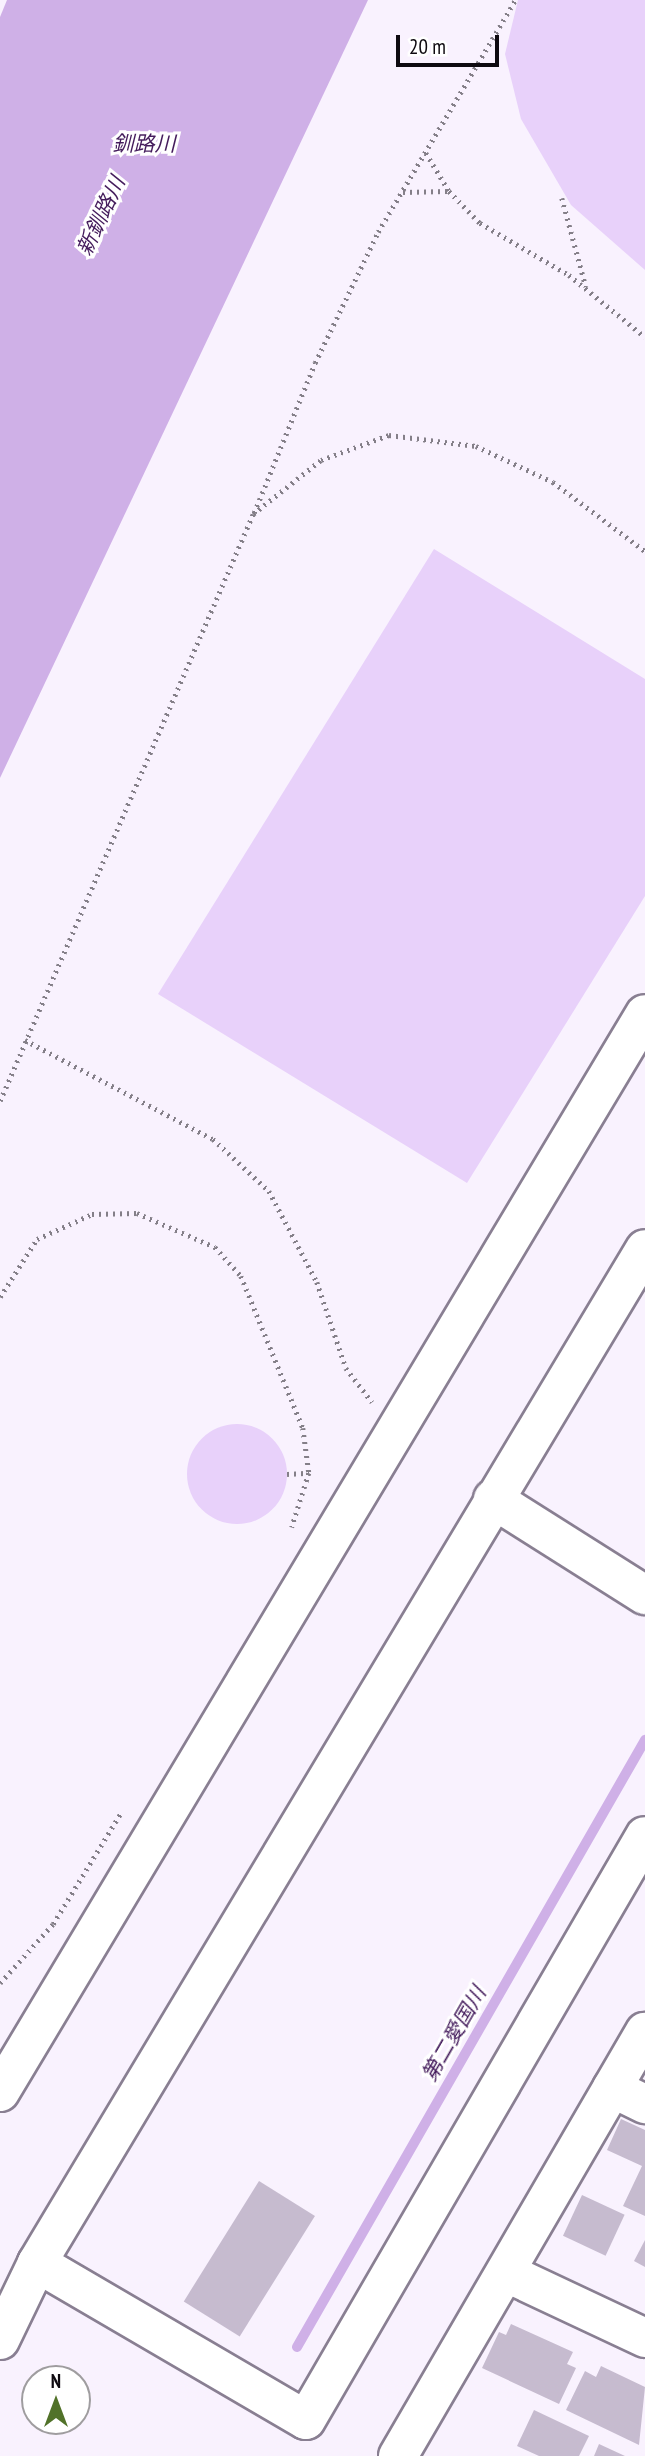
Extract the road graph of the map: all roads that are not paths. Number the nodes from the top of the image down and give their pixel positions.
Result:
1 (645, 1014) edge
2 (645, 1249) edge
3 (492, 1499) junction
4 (645, 1595) edge
5 (645, 1836) edge
6 (645, 2032) edge
7 (0, 2092) edge
8 (629, 2096) edge
9 (37, 2263) junction
10 (507, 2273) junction
11 (645, 2338) edge
12 (0, 2340) edge
13 (398, 2456) edge

1 - 7 street
2 - 3 street
3 - 4 street
3 - 9 street
5 - 9 street
6 - 8 street
8 - 10 street
9 - 12 street
10 - 11 street
10 - 13 street

